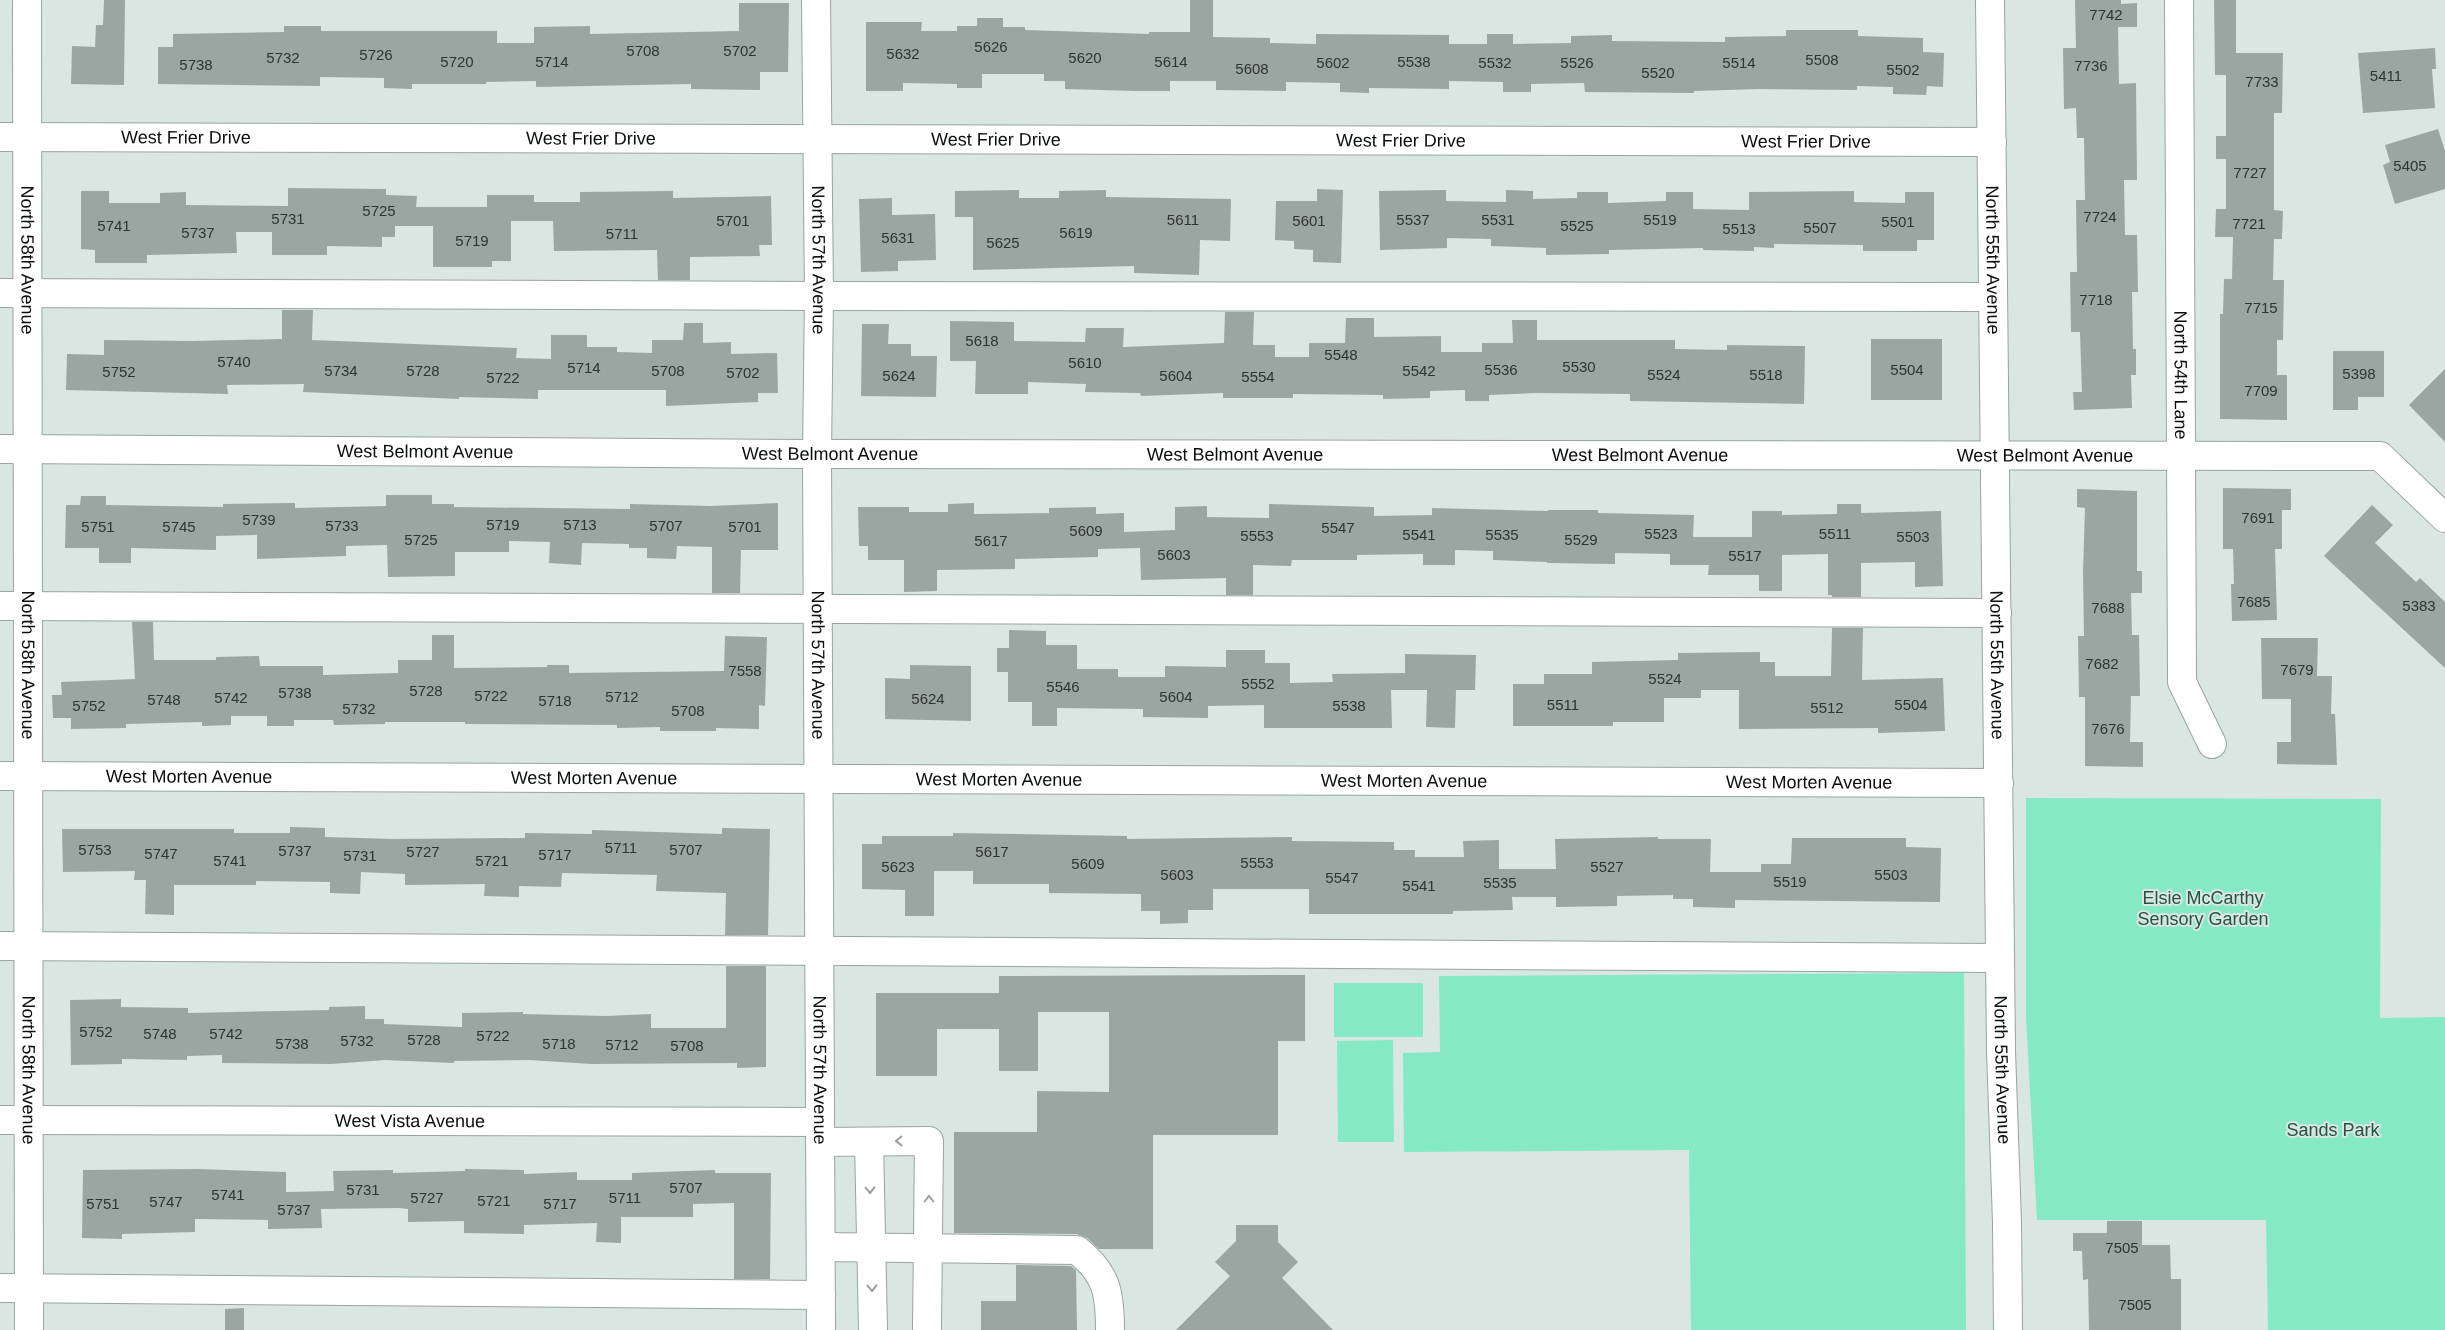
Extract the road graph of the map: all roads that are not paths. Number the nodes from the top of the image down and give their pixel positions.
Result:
1 (27, 0) edge
2 (816, 0) edge
3 (1990, 0) edge
4 (2179, 0) edge
5 (0, 137) edge
6 (27, 137) junction
7 (817, 140) junction
8 (1992, 142) junction
9 (0, 293) edge
10 (27, 293) junction
11 (819, 296) junction
12 (1992, 297) junction
13 (0, 449) edge
14 (27, 449) junction
15 (818, 454) junction
16 (1994, 456) junction
17 (2180, 456) junction
18 (2445, 518) edge
19 (0, 606) edge
20 (27, 606) junction
21 (818, 608) junction
22 (1997, 613) junction
23 (2212, 744) dead end
24 (0, 776) edge
25 (27, 776) junction
26 (819, 780) junction
27 (1998, 783) junction
28 (0, 946) edge
29 (27, 946) junction
30 (820, 951) junction
31 (2000, 958) junction
32 (0, 1120) edge
33 (28, 1120) junction
34 (820, 1132) junction
35 (870, 1142) junction
36 (821, 1247) junction
37 (871, 1247) junction
38 (929, 1248) junction
39 (0, 1288) edge
40 (29, 1288) junction
41 (821, 1295) junction
42 (29, 1330) edge
43 (821, 1330) edge
44 (873, 1330) edge
45 (927, 1330) edge
46 (1110, 1330) edge
47 (2008, 1330) edge

1 - 6 street, North 58th Avenue
2 - 7 street, North 57th Avenue
3 - 8 street, North 55th Avenue
4 - 17 street, North 54th Lane
5 - 6 street, West Frier Drive
6 - 7 street, West Frier Drive
6 - 10 street, North 58th Avenue
7 - 8 street, West Frier Drive
7 - 11 street, North 57th Avenue
8 - 12 street, North 55th Avenue
9 - 10 street
10 - 11 street
10 - 14 street, North 58th Avenue
11 - 12 street
11 - 15 street, North 57th Avenue
12 - 16 street, North 55th Avenue
13 - 14 street, West Belmont Avenue
14 - 15 street, West Belmont Avenue
14 - 20 street, North 58th Avenue
15 - 16 street, West Belmont Avenue
15 - 21 street, North 57th Avenue
16 - 17 street, West Belmont Avenue
16 - 22 street, North 55th Avenue
17 - 18 street, West Belmont Avenue
17 - 23 street, North 54th Lane
19 - 20 street
20 - 21 street
20 - 25 street, North 58th Avenue
21 - 22 street
21 - 26 street, North 57th Avenue
22 - 27 street, North 55th Avenue
24 - 25 street, West Morten Avenue
25 - 26 street, West Morten Avenue
25 - 29 street, North 58th Avenue
26 - 27 street, West Morten Avenue
26 - 30 street, North 57th Avenue
27 - 31 street, North 55th Avenue
28 - 29 street
29 - 30 street
29 - 33 street, North 58th Avenue
30 - 31 street
30 - 34 street, North 57th Avenue
31 - 47 street, North 55th Avenue
32 - 33 street, West Vista Avenue
33 - 34 street, West Vista Avenue
33 - 40 street, North 58th Avenue
34 - 35 street, West Vista Avenue
34 - 36 street, North 57th Avenue
35 -> 37 street
38 -> 35 street, West Vista Avenue
36 - 37 street
36 - 41 street, North 57th Avenue
37 - 38 street
37 -> 44 street
38 - 45 street
38 - 46 street
39 - 40 street
40 - 41 street
40 - 42 street, North 58th Avenue
41 - 43 street, North 57th Avenue

